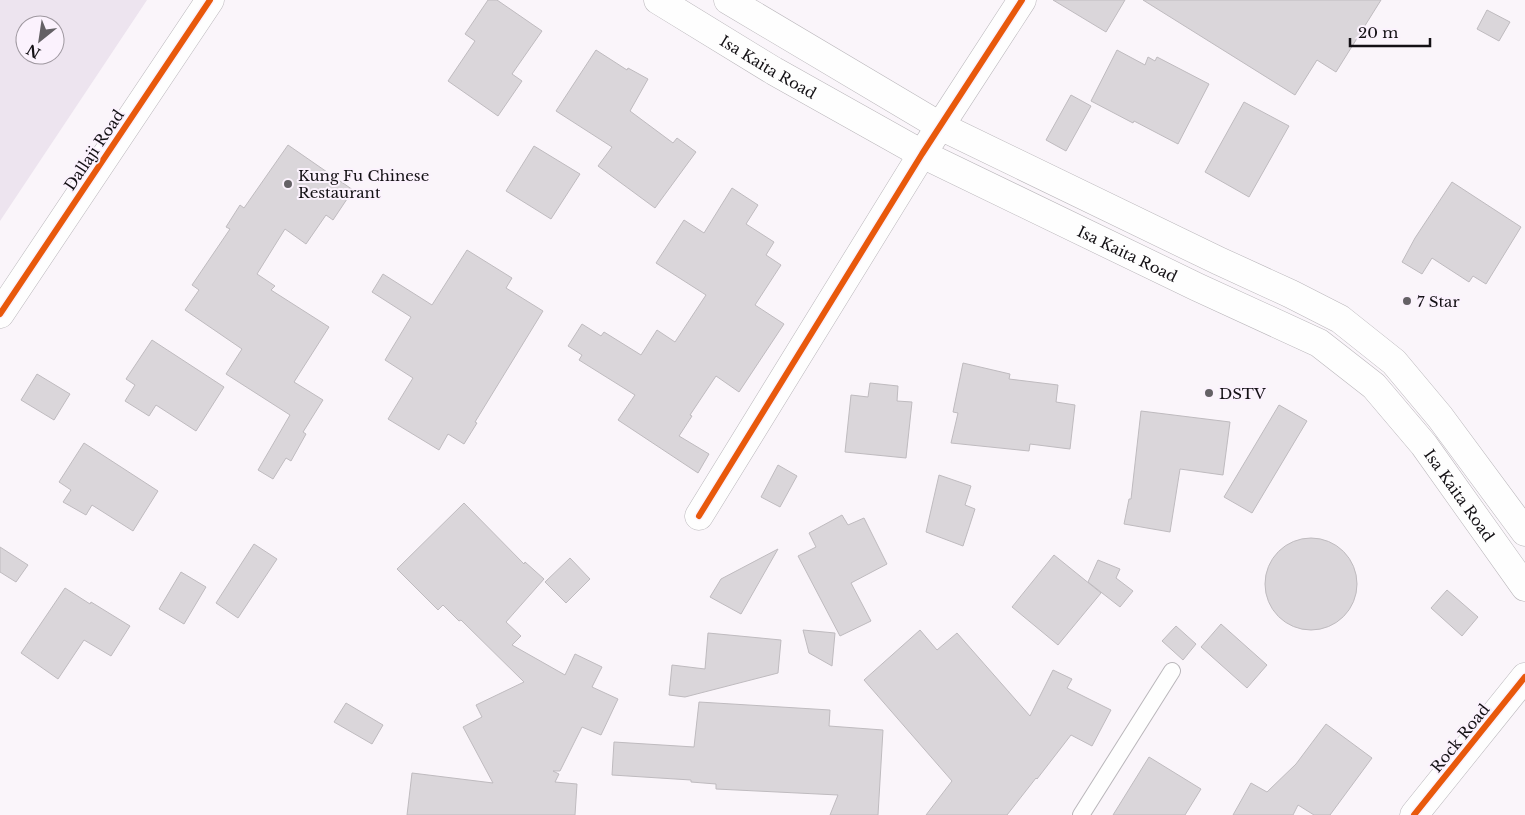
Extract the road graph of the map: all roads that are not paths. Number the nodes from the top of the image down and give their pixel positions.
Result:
1 (210, 0) edge
2 (658, 0) edge
3 (728, 0) edge
4 (1022, 0) edge
5 (940, 126) junction
6 (922, 154) junction
7 (0, 314) edge
8 (699, 516) dead end
9 (1525, 532) edge
10 (1525, 587) edge
11 (1172, 672) dead end
12 (1525, 677) edge
13 (1081, 815) edge
14 (1414, 815) edge

1 - 7 main road, Dallaji Road
2 - 6 main road, Isa Kaita Road
3 - 5 main road, Isa Kaita Road
4 - 5 main road
5 - 6 main road
5 - 9 main road, Isa Kaita Road
6 - 8 main road
6 - 10 main road, Isa Kaita Road
11 - 13 lane
12 - 14 main road, Rock Road

